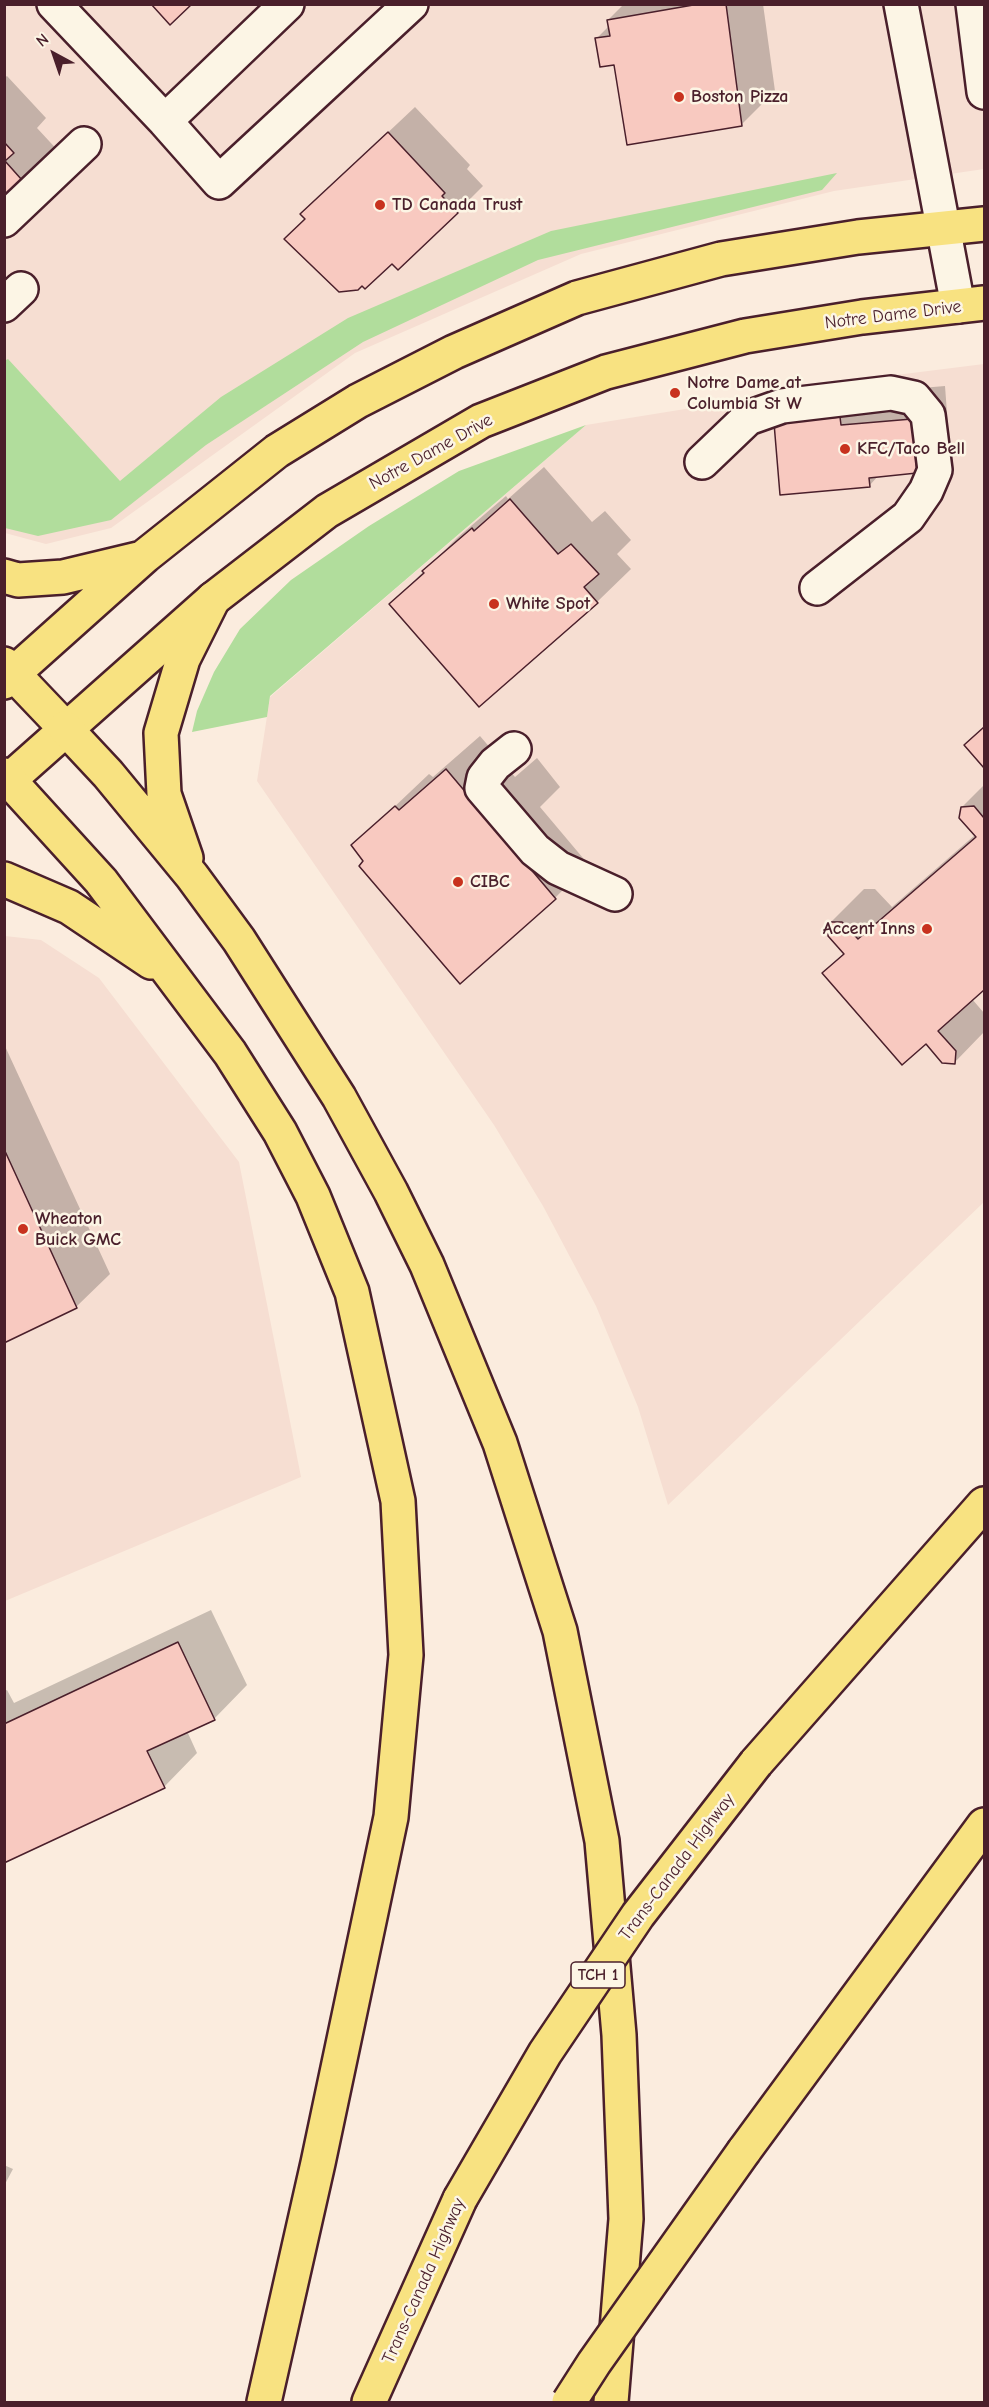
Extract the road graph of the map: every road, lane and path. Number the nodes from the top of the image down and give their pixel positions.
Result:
1 (54, 4) edge
2 (287, 4) edge
3 (411, 4) edge
4 (901, 4) edge
5 (973, 4) edge
6 (984, 92) edge
7 (165, 121) junction
8 (84, 144) dead end
9 (4, 220) edge
10 (984, 224) edge
11 (944, 228) junction
12 (971, 305) edge
13 (702, 462) dead end
14 (145, 556) junction
15 (4, 576) edge
16 (817, 588) dead end
17 (213, 599) junction
18 (8, 673) edge
19 (65, 728) junction
20 (514, 748) dead end
21 (6, 779) edge
22 (192, 876) junction
23 (4, 879) edge
24 (615, 894) dead end
25 (172, 976) junction
26 (984, 1504) edge
27 (984, 1825) edge
28 (264, 2403) edge
29 (369, 2403) edge
30 (569, 2403) edge
31 (611, 2403) edge

1 - 7 lane
2 - 7 lane
3 - 7 lane
4 - 11 lane
5 - 6 lane
8 - 9 lane
10 - 11 main road
11 - 12 lane
11 - 14 main road
12 - 17 main road, Notre Dame Drive
13 - 16 lane
14 - 15 main road
14 - 18 main road
17 - 19 main road, Notre Dame Drive
17 - 22 main road
18 - 19 main road
19 - 21 main road, Notre Dame Drive
19 - 22 main road
20 - 24 lane
21 - 25 main road
22 - 31 main road
23 - 25 main road
25 - 28 main road
26 - 29 main road, Trans-Canada Highway / TCH 1, bridge
27 - 30 main road, bridge

